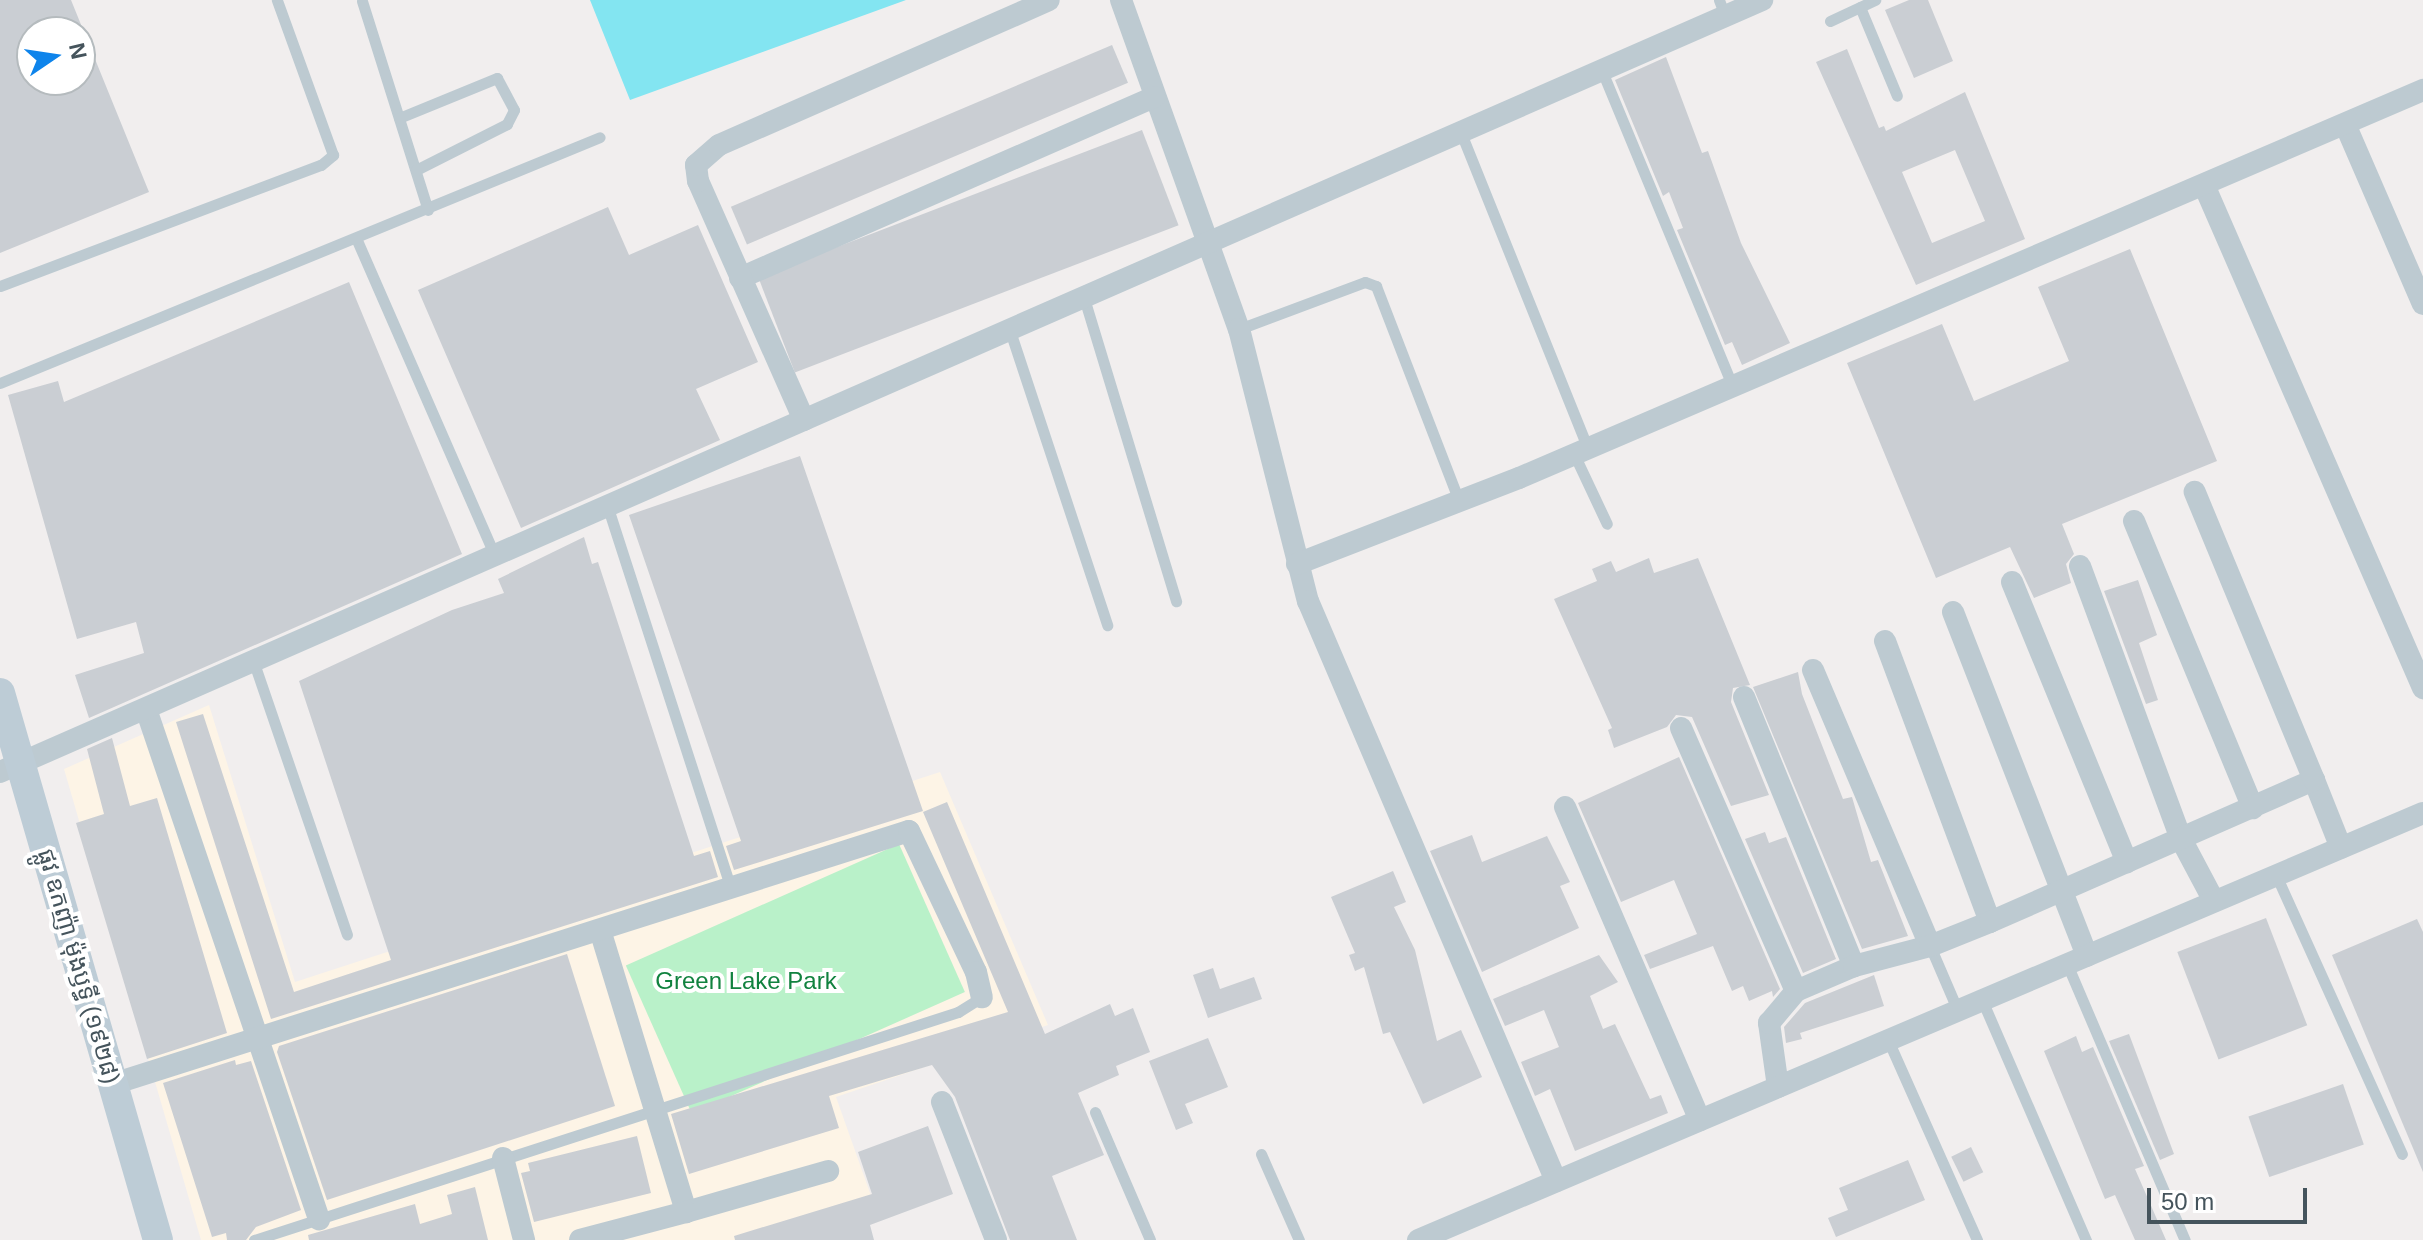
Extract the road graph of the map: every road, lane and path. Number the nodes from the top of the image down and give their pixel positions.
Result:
1 (277, 0) edge
2 (1049, 0) edge
3 (1121, 0) edge
4 (1762, 0) edge
5 (1875, 0) edge
6 (362, 1) edge
7 (1860, 7) junction
8 (1722, 8) edge
9 (1830, 21) dead end
10 (1602, 71) junction
11 (2423, 90) edge
12 (1897, 96) dead end
13 (1154, 97) junction
14 (399, 118) junction
15 (2345, 124) junction
16 (1461, 133) junction
17 (600, 137) dead end
18 (416, 170) junction
19 (2204, 185) junction
20 (428, 210) junction
21 (356, 238) junction
22 (1207, 244) junction
23 (740, 278) junction
24 (0, 286) edge
25 (1084, 298) junction
26 (2423, 304) edge
27 (1239, 329) junction
28 (1010, 331) junction
29 (0, 383) edge
30 (1732, 385) junction
31 (804, 420) junction
32 (1581, 452) junction
33 (2195, 492) dead end
34 (1459, 501) junction
35 (608, 508) junction
36 (2134, 521) dead end
37 (1607, 524) dead end
38 (495, 557) junction
39 (1297, 564) junction
40 (2080, 566) dead end
41 (2012, 582) dead end
42 (1176, 601) dead end
43 (1953, 612) dead end
44 (1107, 625) dead end
45 (1885, 641) dead end
46 (254, 663) junction
47 (1813, 670) dead end
48 (2423, 688) edge
49 (0, 693) edge
50 (1744, 697) dead end
51 (146, 709) junction
52 (1681, 728) dead end
53 (10, 768) edge
54 (2314, 780) junction
55 (1565, 807) dead end
56 (2253, 808) junction
57 (2423, 813) edge
58 (2181, 839) junction
59 (2341, 848) junction
60 (2127, 862) junction
61 (2276, 875) junction
62 (730, 886) junction
63 (2060, 892) junction
64 (2214, 901) junction
65 (1990, 922) junction
66 (600, 930) junction
67 (347, 935) dead end
68 (1930, 946) junction
69 (2077, 960) junction
70 (1854, 966) junction
71 (1796, 991) junction
72 (982, 997) joint
73 (1982, 1000) junction
74 (1958, 1011) junction
75 (256, 1037) junction
76 (1888, 1040) junction
77 (113, 1084) junction
78 (1778, 1087) junction
79 (942, 1102) dead end
80 (658, 1108) junction
81 (1095, 1112) dead end
82 (1700, 1120) junction
83 (1261, 1154) dead end
84 (2402, 1154) dead end
85 (503, 1158) junction
86 (828, 1171) dead end
87 (1556, 1181) junction
88 (686, 1212) junction
89 (319, 1219) junction
90 (158, 1240) edge
91 (254, 1240) edge
92 (524, 1240) edge
93 (580, 1240) edge
94 (996, 1240) edge
95 (1150, 1240) edge
96 (1299, 1240) edge
97 (1418, 1240) edge
98 (1977, 1240) edge
99 (2086, 1240) edge
100 (2185, 1240) edge

1 - 24 lane
2 - 23 street
3 - 13 street
4 - 8 street
5 - 7 lane
6 - 14 lane
7 - 9 lane
7 - 12 lane
8 - 10 street
10 - 16 street
10 - 30 lane
11 - 15 street
13 - 22 street
13 - 23 street
14 - 18 lane
14 - 18 lane
15 - 19 street
15 - 26 street
16 - 22 street
16 - 32 lane
17 - 20 lane
18 - 20 lane
19 - 30 street
19 - 48 street
20 - 21 lane
21 - 29 lane
21 - 38 lane
22 - 25 street
22 - 27 street
23 - 31 street
25 - 28 street
25 - 42 lane
27 - 34 lane
27 - 39 street
28 - 31 street
28 - 44 lane
30 - 32 street
31 - 35 street
32 - 34 street
32 - 37 lane
33 - 54 street
34 - 39 street
35 - 38 street
35 - 62 lane
36 - 56 street
38 - 46 street
39 - 87 street
40 - 58 street
41 - 60 street
43 - 63 street
45 - 65 street
46 - 51 street
46 - 67 lane
47 - 68 street
49 - 53 main road, ផ្លូវ ឧកញ៉ា ម៉ុងឫទ្ធី (១៩២៨)
50 - 70 street
51 - 53 street
51 - 75 street
52 - 71 street
53 - 77 main road, ផ្លូវ ឧកញ៉ា ម៉ុងឫទ្ធី (១៩២៨)
54 - 56 street
54 - 59 street
55 - 82 street
56 - 58 street
57 - 59 street
58 - 60 street
58 - 64 street
59 - 61 street
60 - 63 street
61 - 64 street
61 - 84 lane
62 - 66 street
62 - 72 street
63 - 65 street
63 - 69 street
64 - 69 street
65 - 68 street
66 - 75 street
66 - 80 street
68 - 70 street
68 - 74 lane
69 - 73 street
69 - 100 lane
70 - 71 street
71 - 78 street
72 - 80 lane
73 - 74 street
73 - 99 lane
74 - 76 street
75 - 77 street
75 - 89 street
76 - 78 street
76 - 98 lane
77 - 90 main road, ផ្លូវ ឧកញ៉ា ម៉ុងឫទ្ធី (១៩២៨)
78 - 82 street
79 - 94 street
80 - 85 lane
80 - 88 street
81 - 95 lane
82 - 87 street
83 - 96 lane
85 - 89 lane
85 - 92 street
86 - 88 street
87 - 97 street
88 - 93 street
89 - 91 lane

